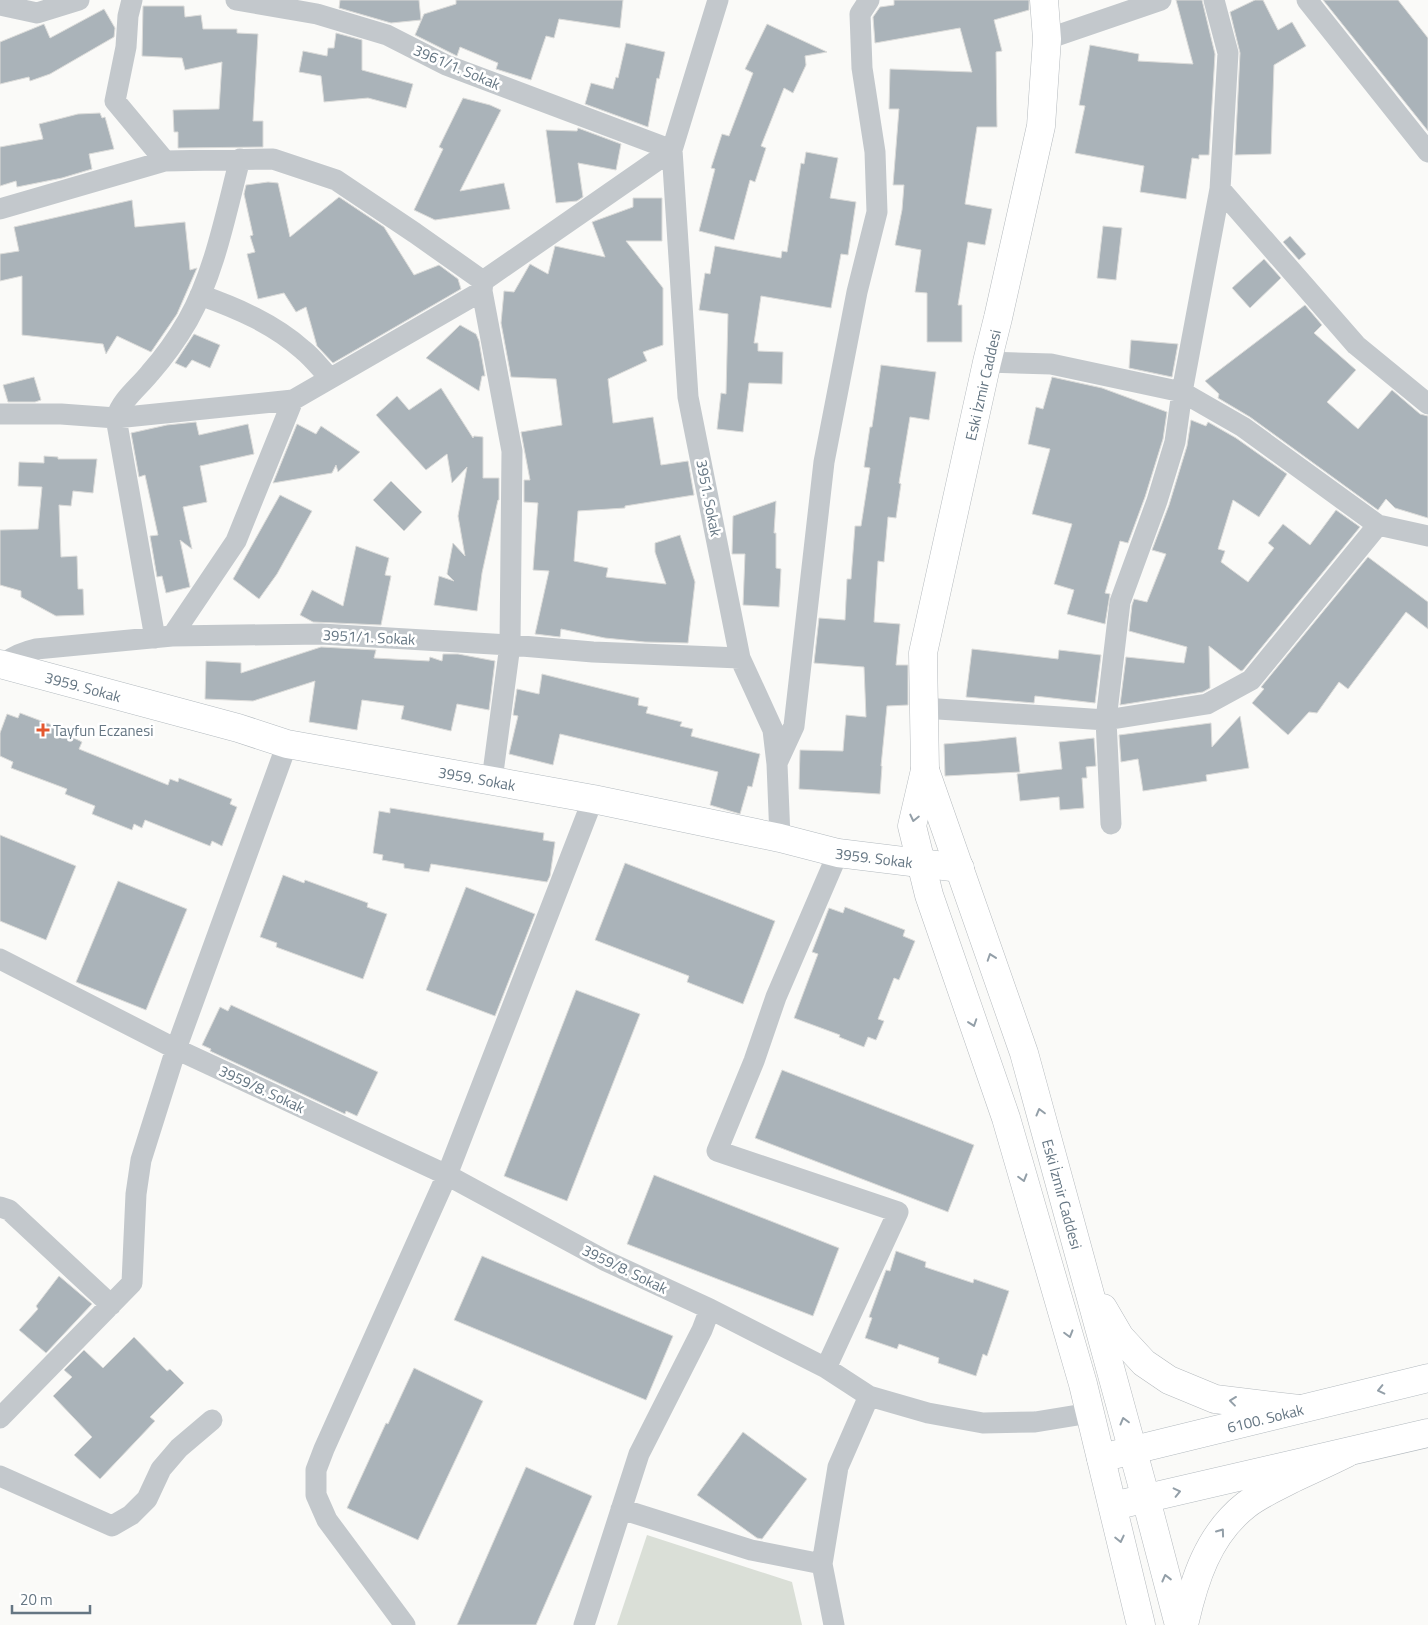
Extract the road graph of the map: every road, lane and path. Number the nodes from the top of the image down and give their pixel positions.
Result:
1 (79, 0) edge
2 (132, 0) edge
3 (236, 0) edge
4 (718, 0) edge
5 (869, 0) edge
6 (1044, 0) edge
7 (1161, 0) edge
8 (1214, 0) edge
9 (1307, 0) edge
10 (0, 5) edge
11 (1047, 39) junction
12 (672, 150) junction
13 (1428, 152) edge
14 (240, 159) junction
15 (164, 161) junction
16 (1220, 189) junction
17 (0, 209) edge
18 (483, 286) junction
19 (200, 295) junction
20 (987, 362) junction
21 (330, 378) junction
22 (1182, 392) junction
23 (293, 400) junction
24 (1428, 404) edge
25 (0, 414) edge
26 (116, 418) junction
27 (1378, 525) junction
28 (1428, 536) edge
29 (163, 637) junction
30 (510, 645) junction
31 (740, 658) junction
32 (1, 664) edge
33 (923, 708) junction
34 (1106, 720) junction
35 (287, 744) junction
36 (777, 764) junction
37 (925, 770) junction
38 (492, 780) junction
39 (593, 798) junction
40 (1111, 824) dead end
41 (780, 838) junction
42 (838, 853) junction
43 (922, 864) junction
44 (960, 868) junction
45 (0, 960) edge
46 (176, 1049) junction
47 (447, 1175) junction
48 (0, 1207) edge
49 (1086, 1280) junction
50 (111, 1305) junction
51 (710, 1309) junction
52 (826, 1368) junction
53 (1428, 1378) edge
54 (869, 1396) junction
55 (1299, 1409) junction
56 (1090, 1413) junction
57 (0, 1418) edge
58 (212, 1420) dead end
59 (1428, 1433) edge
60 (1132, 1450) junction
61 (1348, 1453) junction
62 (1101, 1458) junction
63 (0, 1476) edge
64 (1146, 1499) junction
65 (1112, 1506) junction
66 (621, 1509) junction
67 (822, 1564) junction
68 (405, 1625) edge
69 (584, 1625) edge
70 (834, 1625) edge
71 (1141, 1625) edge
72 (1179, 1625) edge
73 (1184, 1625) edge

1 - 10 street
2 - 15 street
3 - 12 street, 3961/1. Sokak
4 - 12 street
5 - 36 street
6 - 11 main road, Eski İzmir Caddesi
7 - 11 street
8 - 16 street
9 - 13 street
11 - 20 main road, Eski İzmir Caddesi
12 - 18 street
12 - 31 street, 3951. Sokak
14 - 15 street
14 - 18 street
14 - 19 street
15 - 17 street
16 - 22 street
16 - 24 street
18 - 21 street
18 - 30 street
19 - 21 street
19 - 26 street
20 - 22 street
20 - 33 main road, Eski İzmir Caddesi
21 - 23 street
22 - 27 street
22 - 34 street
23 - 26 street
23 - 29 street
25 - 26 street
26 - 29 street
27 - 28 street
27 - 34 street
29 - 30 street, 3951/1. Sokak
29 - 32 street, 3951/1. Sokak
30 - 31 street, 3951/1. Sokak
30 - 38 street
31 - 36 street, 3951. Sokak
32 - 35 main road, 3959. Sokak
33 - 34 street
33 - 37 main road, Eski İzmir Caddesi
34 - 40 street
35 - 38 main road, 3959. Sokak
35 - 46 street
36 - 41 street, 3951. Sokak
37 -> 43 main road, Eski İzmir Caddesi
37 - 44 main road, Eski İzmir Caddesi
38 - 39 main road, 3959. Sokak
39 - 41 main road, 3959. Sokak
39 - 47 street
41 - 42 main road, 3959. Sokak
42 - 43 main road, 3959. Sokak
42 - 52 street
43 - 44 main road, 3959. Sokak
43 -> 56 main road, Eski İzmir Caddesi
49 -> 44 main road, Eski İzmir Caddesi
45 - 46 street, 3959/8. Sokak
46 - 47 street, 3959/8. Sokak
46 - 50 street
47 - 51 street, 3959/8. Sokak
47 - 68 street
48 - 50 street
55 -> 49 main road
60 -> 49 main road, Eski İzmir Caddesi
50 - 57 street
51 - 52 street, 3959/8. Sokak
51 - 66 street
52 - 54 street, 3959/8. Sokak
53 -> 55 main road, 6100. Sokak
54 - 56 street, 3959/8. Sokak
54 - 67 street
55 - 60 main road, 6100. Sokak
56 - 62 main road, Eski İzmir Caddesi
58 - 63 street
59 - 61 main road
60 - 62 main road, 6100. Sokak
60 - 64 main road, Eski İzmir Caddesi
64 -> 61 main road
73 -> 61 main road
62 - 65 main road, Eski İzmir Caddesi
64 - 65 main road
72 -> 64 main road, Eski İzmir Caddesi
65 -> 71 main road, Eski İzmir Caddesi
66 - 67 street
66 - 69 street
67 - 70 street

